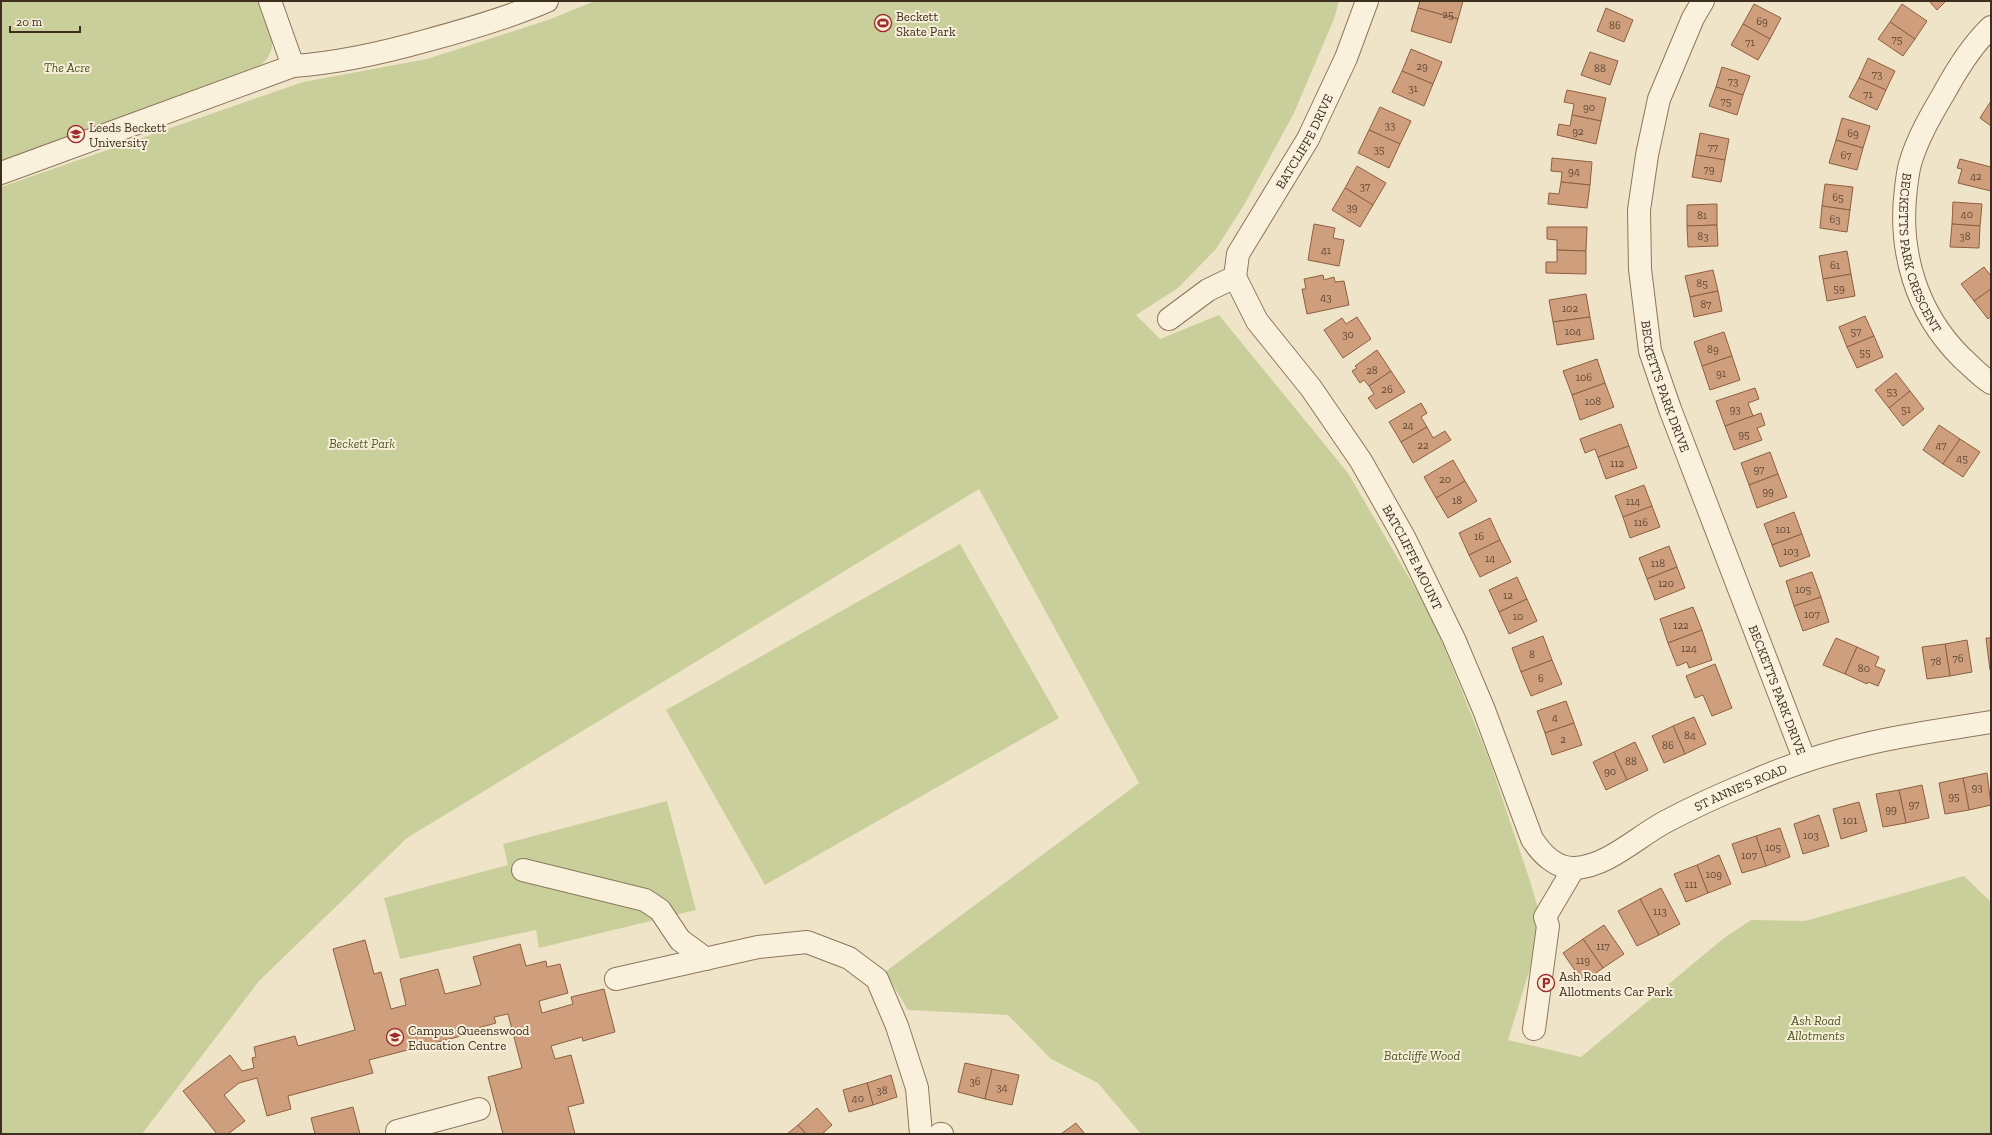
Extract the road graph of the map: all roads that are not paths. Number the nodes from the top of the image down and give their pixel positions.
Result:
1 (270, 1) edge
2 (547, 1) edge
3 (1367, 1) edge
4 (1703, 1) edge
5 (1991, 27) edge
6 (293, 66) junction
7 (1, 173) edge
8 (1235, 277) junction
9 (1170, 319) dead end
10 (1991, 383) edge
11 (1991, 722) edge
12 (1805, 762) junction
13 (1550, 859) joint
14 (1574, 868) junction
15 (524, 870) dead end
16 (706, 959) junction
17 (616, 979) dead end
18 (1534, 1029) dead end
19 (479, 1110) dead end
20 (397, 1134) edge
21 (921, 1134) edge

1 - 6 street
2 - 6 street
3 - 8 street, BATCLIFFE DRIVE
4 - 12 street, BECKETTS PARK DRIVE
5 - 10 street, BECKETTS PARK CRESCENT
6 - 7 street
8 - 9 street
8 - 13 street, BATCLIFFE MOUNT
11 - 12 street, ST ANNE'S ROAD
12 - 14 street, ST ANNE'S ROAD
13 - 14 street, ST ANNE'S ROAD
14 - 18 street
15 - 16 street
16 - 17 street
16 - 21 street
19 - 20 street

